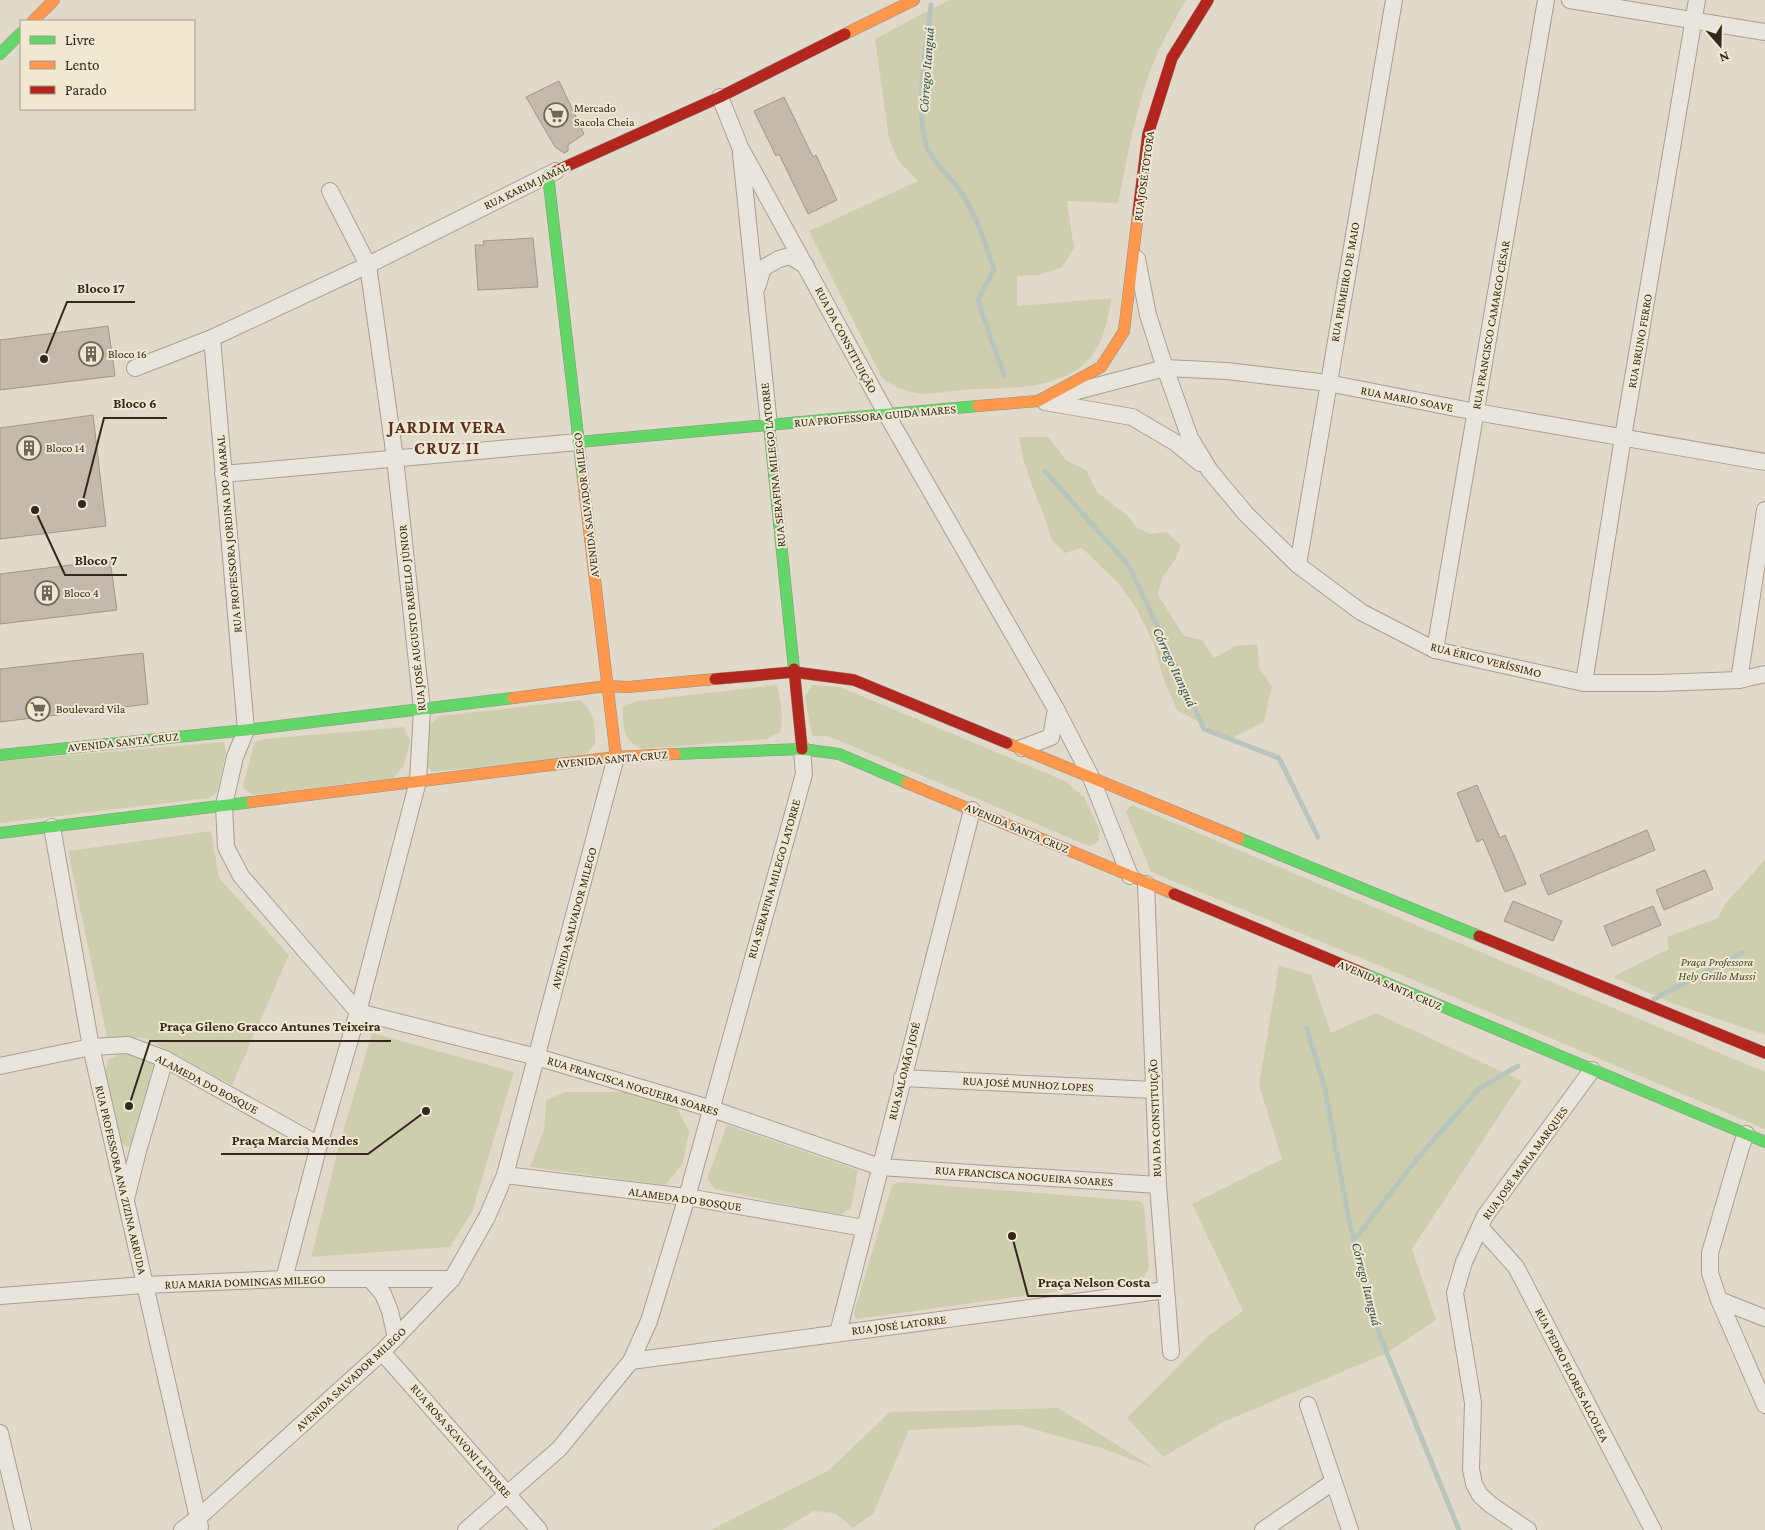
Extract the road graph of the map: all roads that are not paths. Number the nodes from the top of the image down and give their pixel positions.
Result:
1 (54, 0) edge
2 (914, 0) edge
3 (1208, 0) edge
4 (1394, 0) edge
5 (1546, 0) edge
6 (1570, 0) edge
7 (1698, 0) edge
8 (34, 20) edge
9 (1694, 22) junction
10 (1765, 32) edge
11 (20, 34) edge
12 (3, 48) edge
13 (720, 97) junction
14 (740, 146) junction
15 (552, 173) junction
16 (330, 191) dead end
17 (1135, 245) junction
18 (368, 264) junction
19 (806, 266) junction
20 (755, 292) junction
21 (212, 338) junction
22 (136, 368) dead end
23 (1165, 368) junction
24 (1328, 383) junction
25 (1038, 401) junction
26 (1476, 412) junction
27 (886, 415) junction
28 (769, 425) junction
29 (1623, 437) junction
30 (578, 442) junction
31 (395, 458) junction
32 (1765, 462) edge
33 (1210, 471) junction
34 (223, 474) junction
35 (1765, 510) edge
36 (1298, 565) junction
37 (1435, 650) junction
38 (794, 672) junction
39 (1765, 674) edge
40 (1739, 680) junction
41 (1584, 683) junction
42 (608, 686) junction
43 (422, 709) junction
44 (1056, 709) junction
45 (246, 730) junction
46 (1022, 748) junction
47 (802, 749) junction
48 (0, 754) edge
49 (616, 757) junction
50 (1090, 776) junction
51 (418, 782) junction
52 (224, 805) junction
53 (972, 810) junction
54 (52, 827) junction
55 (0, 833) edge
56 (1130, 876) junction
57 (1146, 884) junction
58 (358, 1012) junction
59 (91, 1047) junction
60 (1765, 1053) edge
61 (537, 1057) junction
62 (165, 1059) junction
63 (0, 1066) edge
64 (1592, 1070) junction
65 (902, 1078) junction
66 (1154, 1090) junction
67 (712, 1109) junction
68 (1746, 1134) junction
69 (1765, 1142) edge
70 (319, 1145) junction
71 (114, 1148) junction
72 (138, 1151) junction
73 (880, 1167) junction
74 (505, 1175) junction
75 (1158, 1185) junction
76 (687, 1198) junction
77 (126, 1202) junction
78 (1480, 1227) junction
79 (864, 1228) junction
80 (284, 1279) junction
81 (370, 1279) junction
82 (452, 1279) junction
83 (144, 1285) junction
84 (1166, 1290) junction
85 (0, 1296) edge
86 (1719, 1300) junction
87 (1765, 1318) edge
88 (838, 1334) junction
89 (396, 1338) junction
90 (382, 1352) junction
91 (1172, 1352) dead end
92 (631, 1362) junction
93 (1308, 1405) dead end
94 (1765, 1405) edge
95 (0, 1433) edge
96 (1333, 1482) junction
97 (507, 1494) junction
98 (199, 1524) edge
99 (23, 1530) edge
100 (182, 1530) edge
101 (466, 1530) edge
102 (539, 1530) edge
103 (1263, 1530) edge
104 (1350, 1530) edge
105 (1528, 1530) edge
106 (1653, 1530) edge

1 - 8 main road
2 - 13 main road, RUA KARIM JAMAL
3 - 17 main road, RUA JOSÉ TOTORA
4 - 24 street, RUA PRIMEIRO DE MAIO
5 - 26 street, RUA FRANCISCO CAMARGO CÉSAR
6 - 9 street
7 - 9 street, RUA BRUNO FERRO
9 - 10 street
9 - 29 street, RUA BRUNO FERRO
11 - 12 main road
13 - 14 street, RUA DA CONSTITUIÇÃO
13 - 15 main road, RUA KARIM JAMAL
14 - 19 street, RUA DA CONSTITUIÇÃO
14 - 20 street, RUA SERAFINA MILEGO LATORRE
15 - 18 street, RUA KARIM JAMAL
15 - 30 main road, AVENIDA SALVADOR MILEGO
16 - 18 street, RUA JOSÉ AUGUSTO RABELLO JÚNIOR
17 - 23 street, RUA JOSÉ TOTORA
17 - 25 main road, RUA JOSÉ TOTORA
18 - 21 street, RUA KARIM JAMAL
18 - 31 street, RUA JOSÉ AUGUSTO RABELLO JÚNIOR
19 - 20 street
19 - 27 street, RUA DA CONSTITUIÇÃO
20 - 28 street, RUA SERAFINA MILEGO LATORRE
21 - 22 street, RUA KARIM JAMAL
21 - 34 street, RUA PROFESSORA JORDINA DO AMARAL
23 - 24 street, RUA MARIO SOAVE
23 - 25 street, RUA PROFESSORA GUIDA MARES
23 - 33 street, RUA ÉRICO VERÍSSIMO
24 - 26 street, RUA MARIO SOAVE
24 - 36 street, RUA PRIMEIRO DE MAIO
25 - 27 main road, RUA PROFESSORA GUIDA MARES
25 - 33 street, RUA ÉRICO VERÍSSIMO
26 - 29 street, RUA MARIO SOAVE
26 - 37 street, RUA FRANCISCO CAMARGO CÉSAR
27 - 28 main road, RUA PROFESSORA GUIDA MARES
27 - 44 street, RUA DA CONSTITUIÇÃO
28 - 30 main road, RUA PROFESSORA GUIDA MARES
28 - 38 main road, RUA SERAFINA MILEGO LATORRE
29 - 32 street, RUA MARIO SOAVE
29 - 41 street, RUA BRUNO FERRO
30 - 31 street, RUA PROFESSORA GUIDA MARES
30 - 42 main road, AVENIDA SALVADOR MILEGO
31 - 34 street, RUA PROFESSORA GUIDA MARES
31 - 43 street, RUA JOSÉ AUGUSTO RABELLO JÚNIOR
33 - 36 street, RUA ÉRICO VERÍSSIMO
34 - 45 street, RUA PROFESSORA JORDINA DO AMARAL
35 - 40 street
36 - 37 street, RUA ÉRICO VERÍSSIMO
37 - 41 street, RUA ÉRICO VERÍSSIMO
38 - 42 main road, AVENIDA SANTA CRUZ
38 - 46 main road, AVENIDA SANTA CRUZ
38 - 47 main road, RUA SERAFINA MILEGO LATORRE
39 - 40 street, RUA ÉRICO VERÍSSIMO
40 - 41 street, RUA ÉRICO VERÍSSIMO
42 - 43 main road, AVENIDA SANTA CRUZ
42 - 49 main road, AVENIDA SALVADOR MILEGO
43 - 45 main road, AVENIDA SANTA CRUZ
43 - 51 street, RUA JOSÉ AUGUSTO RABELLO JÚNIOR
44 - 46 street
44 - 50 street, RUA DA CONSTITUIÇÃO
45 - 48 main road, AVENIDA SANTA CRUZ
45 - 52 street
46 - 50 main road, AVENIDA SANTA CRUZ
47 - 49 main road, AVENIDA SANTA CRUZ
47 - 53 main road, AVENIDA SANTA CRUZ
47 - 67 street, RUA SERAFINA MILEGO LATORRE
49 - 51 main road, AVENIDA SANTA CRUZ
49 - 61 street, AVENIDA SALVADOR MILEGO
50 - 56 street, RUA DA CONSTITUIÇÃO
50 - 60 main road, AVENIDA SANTA CRUZ
51 - 52 main road, AVENIDA SANTA CRUZ
51 - 58 street, RUA JOSÉ AUGUSTO RABELLO JÚNIOR
52 - 54 main road, AVENIDA SANTA CRUZ
52 - 58 street
53 - 56 main road, AVENIDA SANTA CRUZ
53 - 65 street, RUA SALOMÃO JOSÉ
54 - 55 main road, AVENIDA SANTA CRUZ
54 - 59 street, RUA PROFESSORA ANA ZIZINA ARRUDA
56 - 57 main road, AVENIDA SANTA CRUZ
57 - 64 main road, AVENIDA SANTA CRUZ
57 - 66 street, RUA DA CONSTITUIÇÃO
58 - 61 street, RUA FRANCISCA NOGUEIRA SOARES
58 - 70 street, RUA JOSÉ AUGUSTO RABELLO JÚNIOR
59 - 62 street, ALAMEDA DO BOSQUE
59 - 63 street, ALAMEDA DO BOSQUE
59 - 71 street, RUA PROFESSORA ANA ZIZINA ARRUDA
61 - 67 street, RUA FRANCISCA NOGUEIRA SOARES
61 - 74 street, AVENIDA SALVADOR MILEGO
62 - 70 street, ALAMEDA DO BOSQUE
62 - 72 street
64 - 68 main road, AVENIDA SANTA CRUZ
64 - 78 street, RUA JOSÉ MARIA MARQUES
65 - 66 street, RUA JOSÉ MUNHOZ LOPES
65 - 73 street, RUA SALOMÃO JOSÉ
66 - 75 street, RUA DA CONSTITUIÇÃO
67 - 73 street, RUA FRANCISCA NOGUEIRA SOARES
67 - 76 street, RUA SERAFINA MILEGO LATORRE
68 - 69 main road, AVENIDA SANTA CRUZ
68 - 86 street
70 - 80 street, RUA JOSÉ AUGUSTO RABELLO JÚNIOR
71 - 72 street
71 - 77 street, RUA PROFESSORA ANA ZIZINA ARRUDA
72 - 77 street
73 - 75 street, RUA FRANCISCA NOGUEIRA SOARES
73 - 79 street, RUA SALOMÃO JOSÉ
74 - 76 street, ALAMEDA DO BOSQUE
74 - 82 street, AVENIDA SALVADOR MILEGO
75 - 84 street, RUA DA CONSTITUIÇÃO
76 - 79 street, ALAMEDA DO BOSQUE
76 - 92 street, RUA SERAFINA MILEGO LATORRE
77 - 83 street, RUA PROFESSORA ANA ZIZINA ARRUDA
78 - 105 street, RUA JOSÉ MARIA MARQUES
78 - 106 street, RUA PEDRO FLORES ALCOLEA
79 - 88 street, RUA SALOMÃO JOSÉ
80 - 81 street, RUA MARIA DOMINGAS MILEGO
80 - 83 street, RUA MARIA DOMINGAS MILEGO
81 - 82 street, RUA MARIA DOMINGAS MILEGO
81 - 89 street
82 - 89 street, AVENIDA SALVADOR MILEGO
83 - 85 street, RUA MARIA DOMINGAS MILEGO
83 - 98 street, RUA PROFESSORA ANA ZIZINA ARRUDA
84 - 88 street, RUA JOSÉ LATORRE
84 - 91 street, RUA DA CONSTITUIÇÃO
86 - 87 street
86 - 94 street
88 - 92 street, RUA JOSÉ LATORRE
89 - 90 street, AVENIDA SALVADOR MILEGO
90 - 97 street, RUA ROSA SCAVONI LATORRE
90 - 98 street, AVENIDA SALVADOR MILEGO
92 - 97 street, RUA SERAFINA MILEGO LATORRE
93 - 96 street
95 - 99 street
96 - 103 street
96 - 104 street
97 - 101 street, RUA SERAFINA MILEGO LATORRE
97 - 102 street, RUA ROSA SCAVONI LATORRE
98 - 100 street, AVENIDA SALVADOR MILEGO

